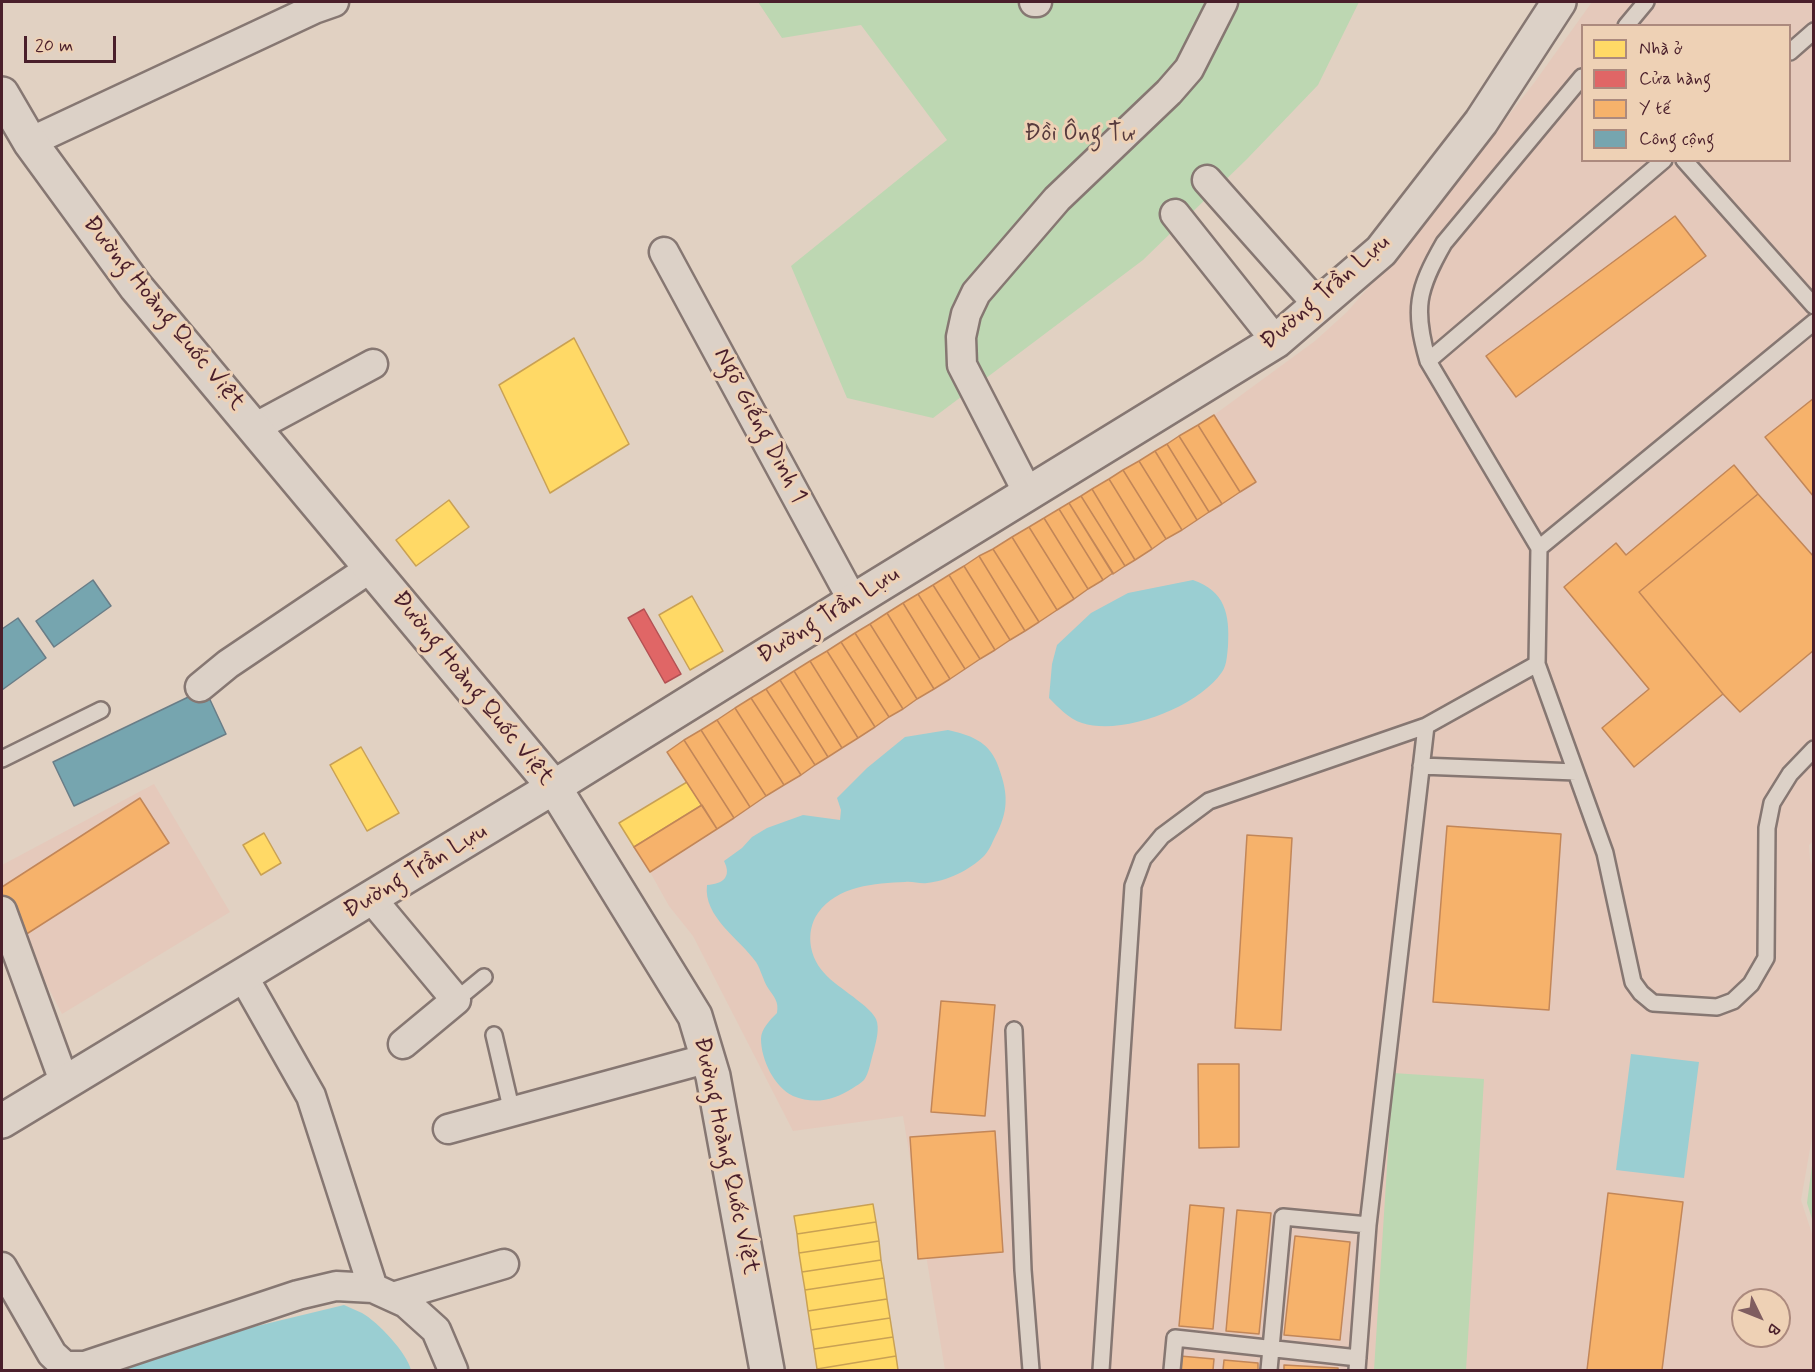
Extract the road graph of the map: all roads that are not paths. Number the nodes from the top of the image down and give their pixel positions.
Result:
1 (334, 2) edge
2 (1223, 2) edge
3 (1558, 2) edge
4 (1646, 2) edge
5 (1628, 24) edge
6 (1814, 31) edge
7 (1791, 51) edge
8 (1581, 78) edge
9 (2, 94) edge
10 (30, 142) junction
11 (1662, 162) edge
12 (1686, 162) edge
13 (1207, 180) dead end
14 (1175, 214) dead end
15 (664, 252) dead end
16 (1318, 305) junction
17 (1814, 306) edge
18 (1814, 322) edge
19 (1276, 341) junction
20 (1428, 361) junction
21 (373, 364) dead end
22 (254, 428) junction
23 (1028, 493) junction
24 (1539, 548) junction
25 (372, 567) junction
26 (853, 601) junction
27 (1537, 664) junction
28 (200, 687) dead end
29 (102, 710) dead end
30 (1426, 726) junction
31 (1814, 749) edge
32 (2, 759) edge
33 (1421, 766) junction
34 (1576, 772) junction
35 (554, 788) junction
36 (371, 898) junction
37 (2, 911) edge
38 (243, 976) junction
39 (484, 976) dead end
40 (456, 1000) junction
41 (1014, 1030) dead end
42 (494, 1035) dead end
43 (403, 1044) dead end
44 (709, 1058) junction
45 (65, 1084) junction
46 (512, 1112) junction
47 (2, 1122) edge
48 (448, 1129) dead end
49 (1368, 1225) junction
50 (504, 1264) dead end
51 (2, 1267) edge
52 (383, 1293) junction
53 (1272, 1348) junction
54 (1358, 1364) edge
55 (453, 1371) edge
56 (767, 1371) edge
57 (1031, 1371) edge
58 (1101, 1371) edge
59 (1172, 1371) edge
60 (1269, 1371) edge

1 - 10 street
2 - 23 street
3 - 16 main road, Đường Trần Lựu
4 - 5 lane
6 - 7 lane
8 - 20 lane
9 - 10 main road, Đường Hoàng Quốc Việt
10 - 22 main road, Đường Hoàng Quốc Việt
11 - 20 lane
12 - 17 lane
13 - 16 street
14 - 19 street
15 - 26 street, Ngõ Giếng Dinh 1
16 - 19 main road, Đường Trần Lựu
18 - 24 lane
19 - 23 main road, Đường Trần Lựu
20 - 24 lane
21 - 22 street
22 - 25 main road, Đường Hoàng Quốc Việt
23 - 26 main road, Đường Trần Lựu
24 - 27 lane
25 - 28 street
25 - 35 main road, Đường Hoàng Quốc Việt
26 - 35 main road, Đường Trần Lựu
27 - 30 lane
27 - 34 lane
29 - 32 lane
30 - 33 lane
30 - 58 lane
31 - 34 lane
33 - 34 lane
33 - 49 lane
35 - 36 main road, Đường Trần Lựu
35 - 44 main road, Đường Hoàng Quốc Việt
36 - 38 main road, Đường Trần Lựu
36 - 40 street
37 - 45 street
38 - 45 main road, Đường Trần Lựu
38 - 52 street
39 - 40 lane
40 - 43 street
41 - 57 lane
42 - 46 lane
44 - 46 street
44 - 56 main road, Đường Hoàng Quốc Việt
45 - 47 main road, Đường Trần Lựu
46 - 48 street
49 - 53 lane
49 - 54 lane
50 - 52 street
51 - 52 street
52 - 55 street
53 - 54 lane
53 - 59 lane
53 - 60 lane

